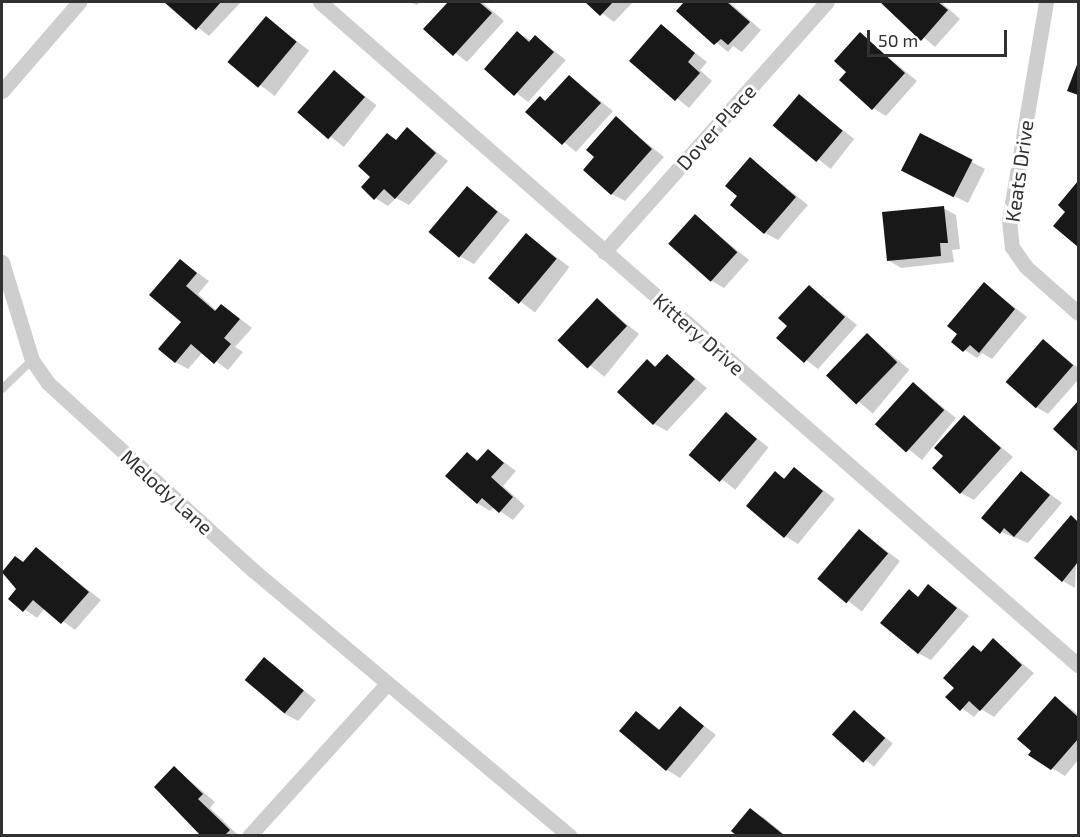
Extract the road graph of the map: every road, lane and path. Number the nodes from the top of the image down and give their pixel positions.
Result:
1 (79, 2) edge
2 (320, 2) edge
3 (827, 2) edge
4 (1046, 2) edge
5 (5, 80) edge
6 (604, 252) junction
7 (2, 262) edge
8 (1078, 313) edge
9 (32, 360) junction
10 (2, 389) edge
11 (1078, 665) edge
12 (387, 684) junction
13 (249, 836) edge
14 (570, 836) edge

1 - 5 street
2 - 6 street, Kittery Drive
3 - 6 street, Dover Place
4 - 8 street, Keats Drive
6 - 11 street, Kittery Drive
7 - 9 street, Melody Lane
9 - 10 lane
9 - 12 street, Melody Lane
12 - 13 street
12 - 14 street, Melody Lane

